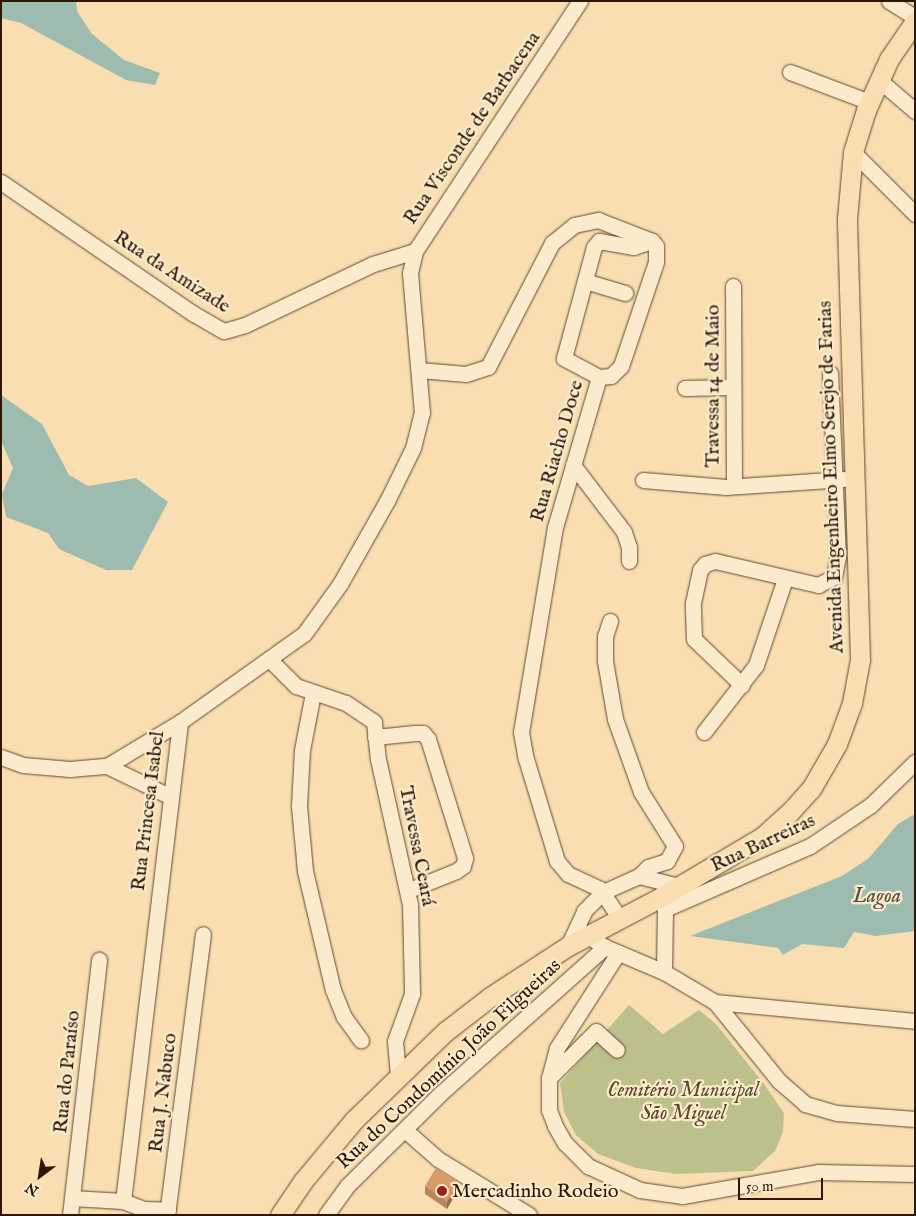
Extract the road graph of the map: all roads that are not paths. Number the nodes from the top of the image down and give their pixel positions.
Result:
1 (580, 1) edge
2 (889, 1) edge
3 (914, 23) edge
4 (790, 72) dead end
5 (879, 80) junction
6 (870, 102) junction
7 (915, 112) edge
8 (852, 152) junction
9 (1, 182) edge
10 (915, 214) edge
11 (652, 240) junction
12 (415, 251) junction
13 (585, 281) junction
14 (733, 286) dead end
15 (625, 294) dead end
16 (419, 370) junction
17 (830, 373) dead end
18 (599, 377) junction
19 (685, 388) dead end
20 (731, 388) junction
21 (574, 465) junction
22 (844, 479) junction
23 (643, 480) dead end
24 (734, 486) junction
25 (629, 561) dead end
26 (785, 579) junction
27 (610, 621) dead end
28 (270, 660) junction
29 (742, 685) junction
30 (312, 693) junction
31 (180, 722) junction
32 (704, 732) dead end
33 (375, 737) junction
34 (1, 757) edge
35 (915, 762) edge
36 (22, 765) junction
37 (107, 766) junction
38 (1, 771) edge
39 (169, 796) junction
40 (639, 876) junction
41 (679, 886) junction
42 (409, 890) junction
43 (603, 892) junction
44 (663, 903) junction
45 (620, 919) junction
46 (203, 934) dead end
47 (588, 936) junction
48 (568, 946) junction
49 (612, 950) junction
50 (99, 960) dead end
51 (664, 972) junction
52 (715, 1002) junction
53 (915, 1020) edge
54 (360, 1040) dead end
55 (617, 1050) dead end
56 (398, 1075) junction
57 (549, 1078) junction
58 (915, 1119) edge
59 (400, 1134) junction
60 (915, 1174) edge
61 (72, 1198) junction
62 (123, 1201) junction
63 (168, 1213) edge
64 (70, 1215) edge
65 (280, 1215) edge
66 (326, 1215) edge
67 (508, 1215) edge
68 (529, 1215) edge

1 - 12 street, Rua Visconde de Barbacena
2 - 3 street
3 - 5 main road, Avenida Engenheiro Elmo Serejo de Farias
4 - 6 street
5 - 6 main road, Avenida Engenheiro Elmo Serejo de Farias
5 - 7 street
6 - 8 main road, Avenida Engenheiro Elmo Serejo de Farias
8 - 10 street
8 - 22 main road, Avenida Engenheiro Elmo Serejo de Farias
9 - 12 street, Rua da Amizade
11 - 13 street
11 - 16 street
11 - 18 street, Rua Riacho Doce
12 - 16 street, Rua Princesa Isabel
13 - 15 street
13 - 18 street
14 - 20 street, Travessa 14 de Maio
16 - 28 street, Rua Princesa Isabel
17 - 22 street
18 - 21 street, Rua Riacho Doce
19 - 20 street
20 - 24 street, Travessa 14 de Maio
21 - 25 street
21 - 43 street, Rua Riacho Doce
22 - 24 street, Travessa 14 de Maio
22 - 26 street
22 - 41 main road, Avenida Engenheiro Elmo Serejo de Farias
23 - 24 street, Travessa 14 de Maio
26 - 29 street
26 - 29 street
27 - 40 street
28 - 30 street, Travessa Ceará
28 - 31 street, Rua Princesa Isabel
29 - 32 street
30 - 33 street, Travessa Ceará
30 - 54 street
31 - 37 street
31 - 39 street, Rua Princesa Isabel
33 - 42 street, Travessa Ceará
33 - 42 street
34 - 36 street
35 - 44 street, Rua Barreiras
36 - 37 street
36 - 38 street
37 - 39 street
39 - 62 street, Rua Princesa Isabel
40 - 41 street
40 - 43 street
41 - 44 main road, Avenida Engenheiro Elmo Serejo de Farias
42 - 56 street, Travessa Ceará
43 - 45 street
43 - 48 street
44 - 45 main road, Avenida Engenheiro Elmo Serejo de Farias
44 - 51 street
45 - 47 main road, Avenida Engenheiro Elmo Serejo de Farias
46 - 63 street, Rua J. Nabuco
47 - 48 main road, Avenida Engenheiro Elmo Serejo de Farias
47 - 49 street
48 - 56 main road, Avenida Engenheiro Elmo Serejo de Farias
49 - 51 street
49 - 57 street
49 - 59 street, Rua do Condomínio João Filgueiras
50 - 61 street, Rua do Paraíso
51 - 52 street
52 - 53 street
52 - 58 street
55 - 57 street
56 - 65 main road, Avenida Engenheiro Elmo Serejo de Farias
57 - 60 street
59 - 66 street, Rua do Condomínio João Filgueiras
59 - 67 street
59 - 68 street
61 - 62 street
61 - 64 street, Rua do Paraíso
62 - 63 street, Rua J. Nabuco

